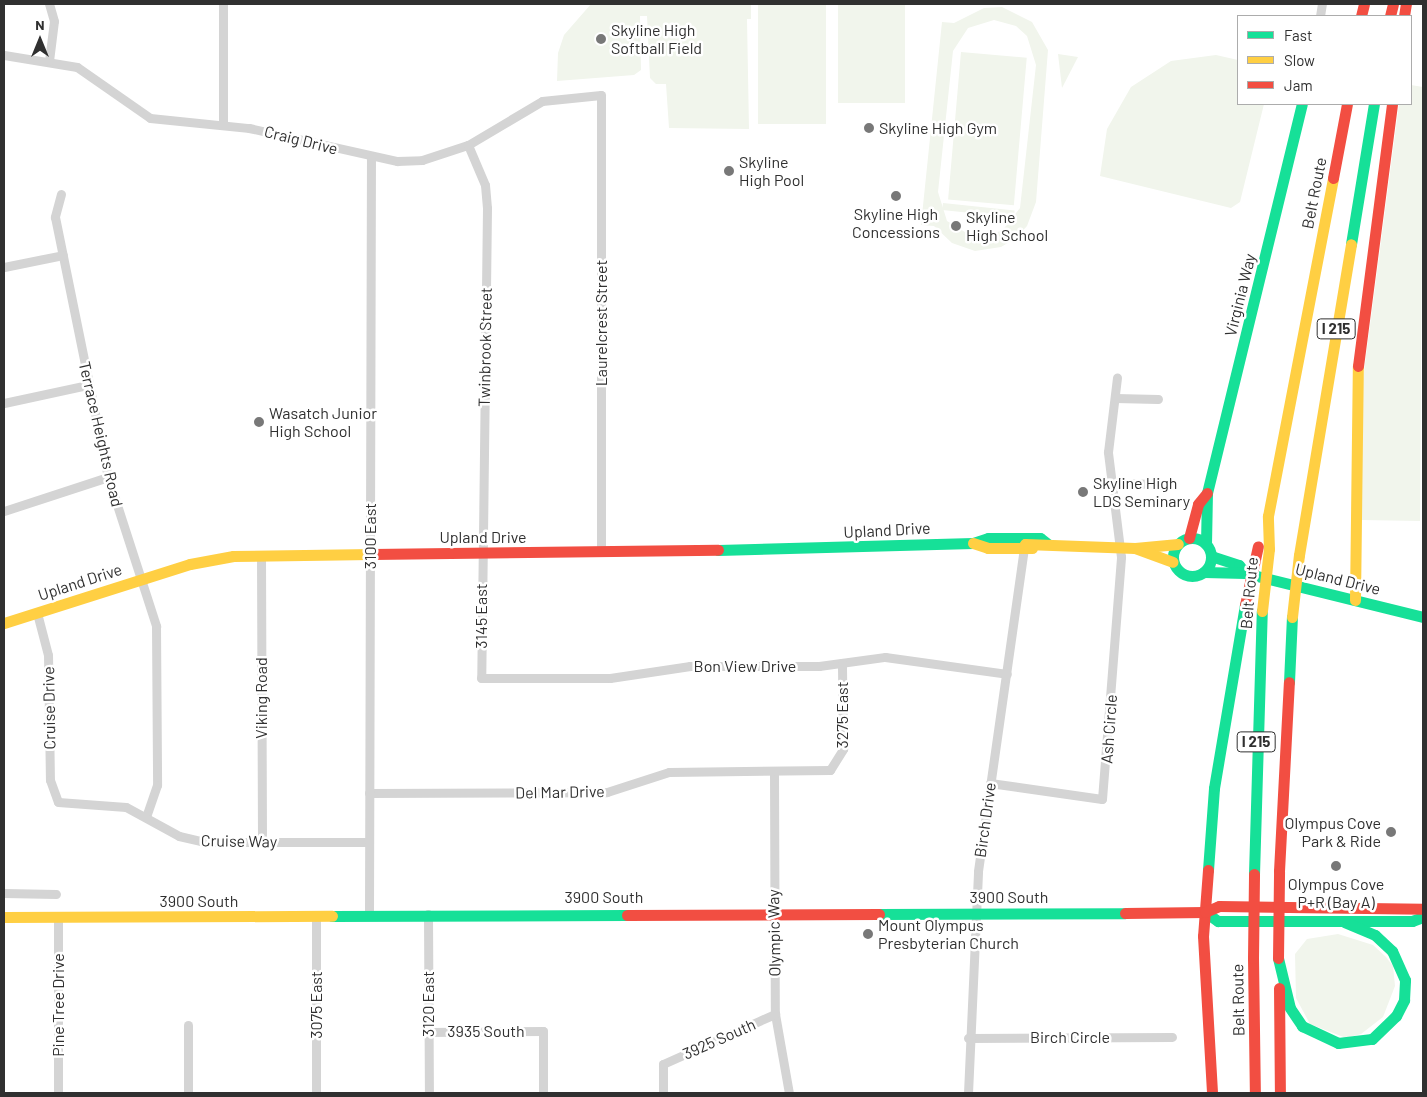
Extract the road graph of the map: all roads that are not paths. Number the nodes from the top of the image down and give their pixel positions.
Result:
1 (49, 4) edge
2 (223, 4) edge
3 (4, 54) edge
4 (48, 61) junction
5 (601, 95) joint
6 (1302, 105) edge
7 (1347, 105) edge
8 (1374, 105) edge
9 (1392, 105) edge
10 (223, 125) junction
11 (468, 145) junction
12 (371, 157) junction
13 (61, 194) dead end
14 (63, 255) junction
15 (4, 267) edge
16 (1117, 378) dead end
17 (88, 385) junction
18 (1115, 398) junction
19 (1158, 399) dead end
20 (4, 402) edge
21 (108, 477) junction
22 (1111, 483) junction
23 (1160, 484) dead end
24 (1207, 493) junction
25 (4, 510) edge
26 (1189, 538) junction
27 (973, 543) junction
28 (1048, 544) junction
29 (1178, 544) junction
30 (1206, 544) junction
31 (1119, 546) junction
32 (1024, 548) junction
33 (1135, 548) junction
34 (1264, 548) junction
35 (601, 552) junction
36 (370, 553) junction
37 (481, 553) junction
38 (261, 554) junction
39 (1211, 556) junction
40 (1173, 562) junction
41 (1204, 572) junction
42 (1245, 573) junction
43 (141, 579) junction
44 (1354, 600) junction
45 (37, 613) junction
46 (1423, 618) edge
47 (4, 623) edge
48 (842, 663) junction
49 (1007, 674) junction
50 (481, 678) joint
51 (836, 766) joint
52 (774, 772) junction
53 (990, 783) junction
54 (369, 793) junction
55 (58, 802) joint
56 (146, 817) junction
57 (262, 842) junction
58 (369, 842) junction
59 (4, 893) edge
60 (56, 894) dead end
61 (1423, 909) edge
62 (1205, 912) junction
63 (368, 914) junction
64 (428, 914) junction
65 (773, 914) junction
66 (977, 914) junction
67 (316, 916) junction
68 (4, 917) edge
69 (58, 917) junction
70 (1423, 917) edge
71 (1345, 922) junction
72 (1278, 958) junction
73 (775, 1014) junction
74 (188, 1025) dead end
75 (428, 1032) junction
76 (1172, 1037) dead end
77 (968, 1038) junction
78 (58, 1093) edge
79 (188, 1093) edge
80 (316, 1093) edge
81 (428, 1093) edge
82 (543, 1093) edge
83 (663, 1093) edge
84 (789, 1093) edge
85 (968, 1093) edge
86 (1212, 1093) edge
87 (1255, 1093) edge
88 (1280, 1093) edge

1 - 4 street
2 - 10 street
3 - 4 street, Craig Drive
4 - 10 street, Craig Drive
5 - 11 street, Craig Drive
5 - 35 street, Laurelcrest Street
6 - 24 main road, Virginia Way
7 - 34 main road, Belt Route / I 215
8 - 72 main road, I 215, bridge
9 - 44 main road
10 - 12 street, Craig Drive
11 - 12 street, Craig Drive
11 - 37 street, Twinbrook Street
12 - 36 street, 3100 East
13 - 14 street, Terrace Heights Road
14 - 15 street
14 - 17 street, Terrace Heights Road
16 - 18 street
17 - 20 street
17 - 21 street, Terrace Heights Road
18 - 19 street
18 - 22 street
21 - 25 street
21 - 43 street, Terrace Heights Road
22 - 23 street
22 - 31 street
24 - 26 main road, Virginia Way
24 - 30 main road, Virginia Way
26 - 29 main road
26 - 30 main road
27 - 28 main road, Upland Drive
27 - 32 main road, Upland Drive
27 - 35 main road, Upland Drive
28 - 31 main road, Upland Drive
28 - 32 main road, Upland Drive
29 - 33 main road, Upland Drive
29 - 40 main road
30 - 39 main road
31 - 33 main road, Upland Drive
31 - 53 street, Ash Circle
32 - 49 street, Birch Drive
33 - 40 main road, Upland Drive
34 - 62 main road, bridge
34 - 87 main road, Belt Route / I 215, bridge
35 - 37 main road, Upland Drive
36 - 37 main road, Upland Drive
36 - 38 main road, Upland Drive
36 - 54 street, 3100 East
37 - 50 street, 3145 East
38 - 43 main road, Upland Drive
38 - 57 street, Viking Road
39 - 41 main road
39 - 42 main road, Upland Drive
40 - 41 main road
41 - 42 main road, Upland Drive
42 - 44 main road, Upland Drive
43 - 45 main road, Upland Drive
43 - 56 street, Terrace Heights Road
44 - 46 main road, Upland Drive
45 - 47 main road, Upland Drive
45 - 55 street, Cruise Drive
48 - 49 street, Bon View Drive
48 - 50 street, Bon View Drive
48 - 51 street, 3275 East
49 - 53 street, Birch Drive
51 - 52 street, Del Mar Drive
52 - 54 street, Del Mar Drive
52 - 65 street, Olympic Way
53 - 66 street, Birch Drive
54 - 58 street, 3100 East
55 - 56 street, Cruise Way
56 - 57 street, Cruise Way
57 - 58 street, Cruise Way
58 - 63 street, 3100 East
59 - 60 street
61 - 62 main road, 3900 South
62 - 66 main road, 3900 South
62 - 71 main road, 3900 South
62 - 86 main road
63 - 64 main road, 3900 South
63 - 67 main road, 3900 South
64 - 65 main road, 3900 South
64 - 75 street, 3120 East
65 - 66 main road, 3900 South
65 - 73 street, Olympic Way
66 - 77 street, Birch Drive
67 - 69 main road, 3900 South
67 - 80 street, 3075 East
68 - 69 main road, 3900 South
69 - 78 street, Pine Tree Drive
70 - 71 main road, 3900 South
71 - 72 main road
72 - 88 main road, I 215
73 - 83 street, 3925 South
73 - 84 street, Olympic Way
74 - 79 street
75 - 81 street, 3120 East
75 - 82 street, 3935 South
76 - 77 street, Birch Circle
77 - 85 street, Birch Drive

